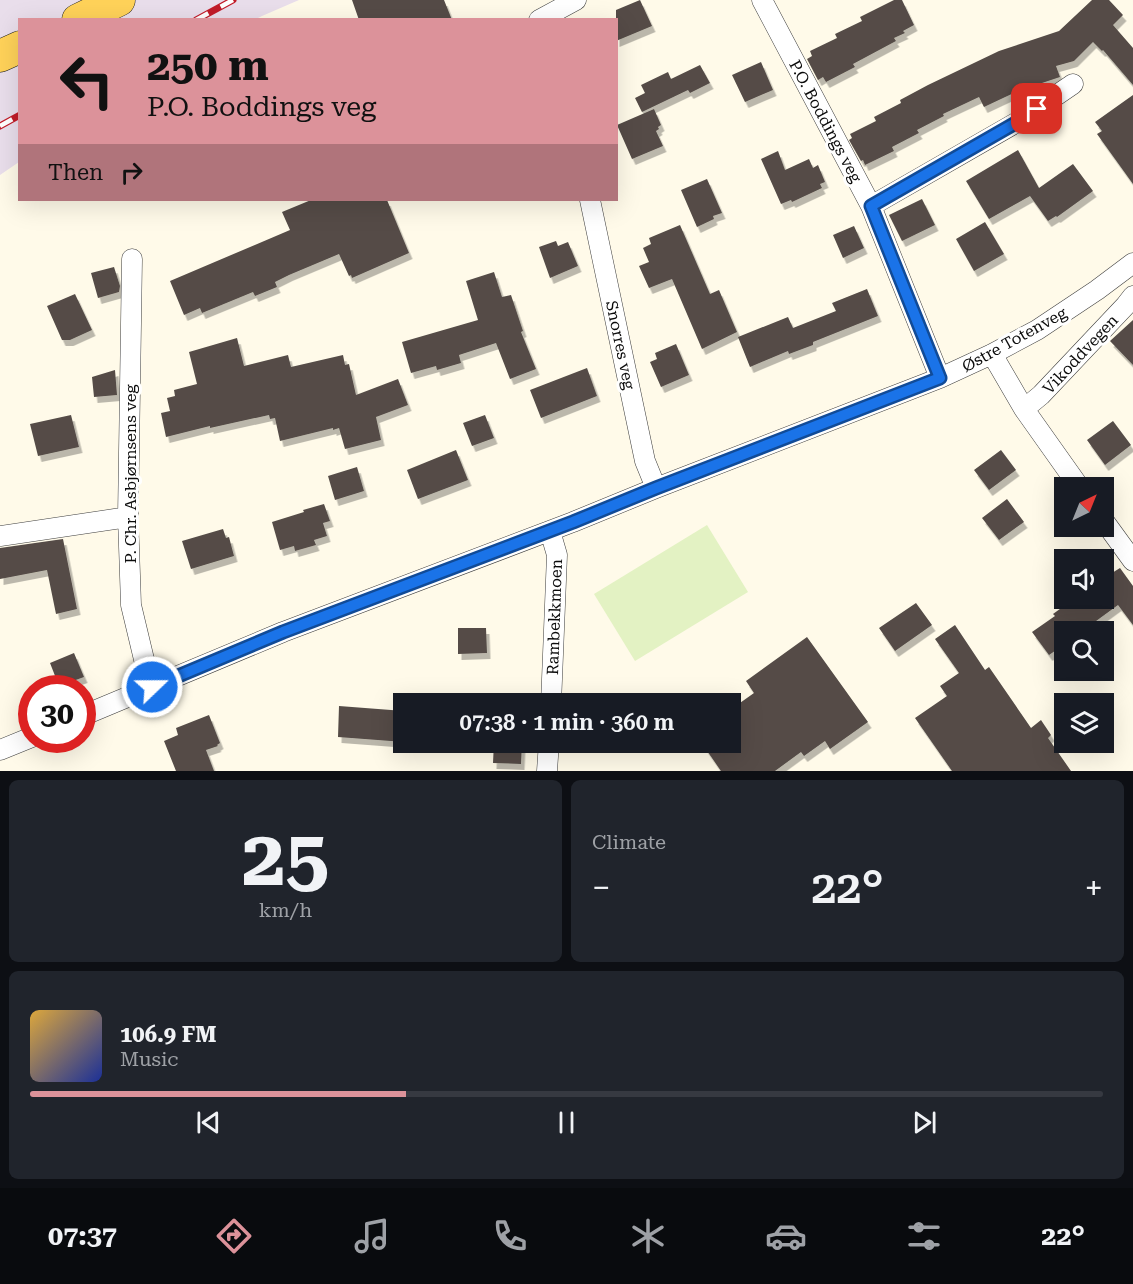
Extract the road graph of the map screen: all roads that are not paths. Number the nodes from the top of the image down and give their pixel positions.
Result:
1 (119, 0) edge
2 (576, 0) edge
3 (762, 0) edge
4 (82, 18) edge
5 (545, 18) edge
6 (18, 48) edge
7 (0, 56) edge
8 (1073, 84) dead end
9 (590, 201) edge
10 (871, 206) junction
11 (132, 259) dead end
12 (1126, 269) edge
13 (1133, 295) edge
14 (992, 354) junction
15 (940, 378) junction
16 (1024, 409) junction
17 (1072, 477) edge
18 (656, 488) junction
19 (128, 517) junction
20 (550, 531) junction
21 (1114, 535) edge
22 (0, 536) edge
23 (1133, 561) edge
24 (152, 687) junction
25 (551, 693) edge
26 (96, 710) edge
27 (18, 743) edge
28 (0, 750) edge
29 (548, 753) edge
30 (547, 771) edge

1 - 4 main road
2 - 5 street
3 - 10 street, P.O. Boddings veg
6 - 7 main road
8 - 10 street
9 - 18 street, Snorres veg
10 - 15 street, P.O. Boddings veg
11 - 19 street, P. Chr. Asbjørnsens veg
12 - 13 street, Vikoddvegen
12 - 14 street, Østre Totenveg
13 - 16 street, Vikoddvegen
14 - 15 street, Østre Totenveg
14 - 16 street
15 - 18 street, Østre Totenveg
16 - 17 street
18 - 20 street, Østre Totenveg
19 - 22 street
19 - 24 street, P. Chr. Asbjørnsens veg
20 - 24 street, Østre Totenveg
20 - 25 street, Rambekkmoen
21 - 23 street
24 - 26 street, Østre Totenveg
27 - 28 street
29 - 30 street

